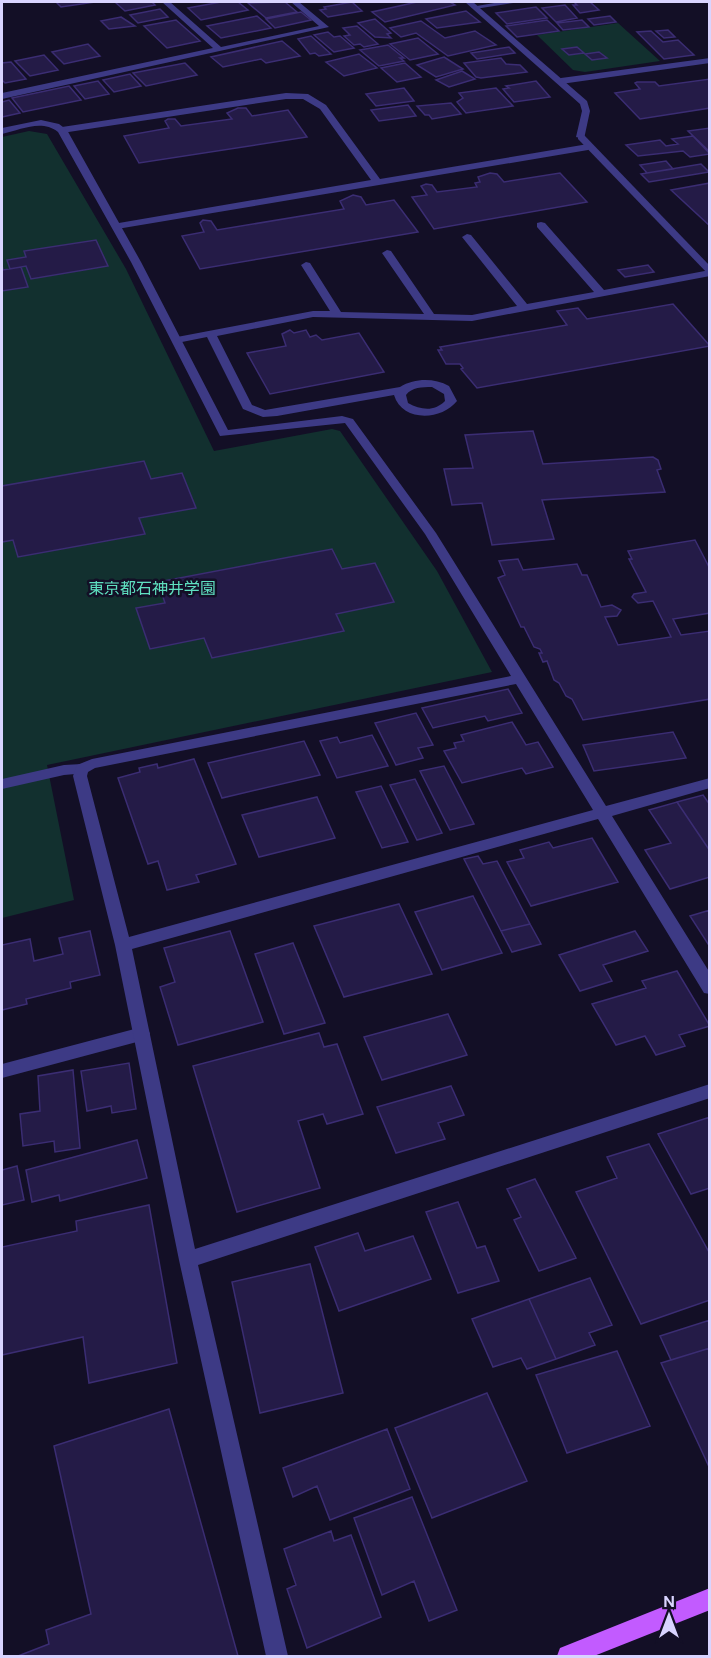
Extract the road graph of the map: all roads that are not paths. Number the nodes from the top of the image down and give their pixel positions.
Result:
1 (166, 2) edge
2 (295, 2) edge
3 (516, 2) edge
4 (472, 4) edge
5 (219, 50) junction
6 (710, 60) edge
7 (561, 81) junction
8 (2, 96) edge
9 (62, 130) junction
10 (2, 131) edge
11 (588, 147) junction
12 (378, 183) junction
13 (541, 225) dead end
14 (117, 226) junction
15 (467, 237) dead end
16 (387, 254) dead end
17 (306, 265) dead end
18 (710, 273) edge
19 (603, 294) junction
20 (524, 308) junction
21 (338, 315) junction
22 (432, 318) junction
23 (211, 334) junction
24 (177, 340) junction
25 (403, 390) dead end
26 (517, 679) junction
27 (82, 769) junction
28 (710, 783) edge
29 (2, 784) edge
30 (600, 814) junction
31 (123, 945) junction
32 (710, 988) edge
33 (142, 1034) junction
34 (2, 1071) edge
35 (710, 1091) edge
36 (188, 1260) junction
37 (708, 1605) edge
38 (277, 1656) edge
39 (568, 1656) edge

1 - 5 street
2 - 5 street
3 - 4 street
4 - 7 street
5 - 8 street
6 - 7 street
7 - 11 street
9 - 10 street
9 - 12 street
9 - 14 street
11 - 12 street
11 - 18 street
12 - 14 street
13 - 19 street
14 - 24 street
15 - 20 street
16 - 22 street
17 - 21 street
18 - 19 street
19 - 20 street
20 - 22 street
21 - 22 street
21 - 23 street
23 - 24 street
23 - 25 street
24 - 26 street
26 - 27 street
26 - 30 street
27 - 29 street
27 - 31 street
28 - 30 street
30 - 31 street
30 - 32 street
31 - 33 street
33 - 34 street
33 - 36 street
35 - 36 street
36 - 38 street
37 - 39 main road

